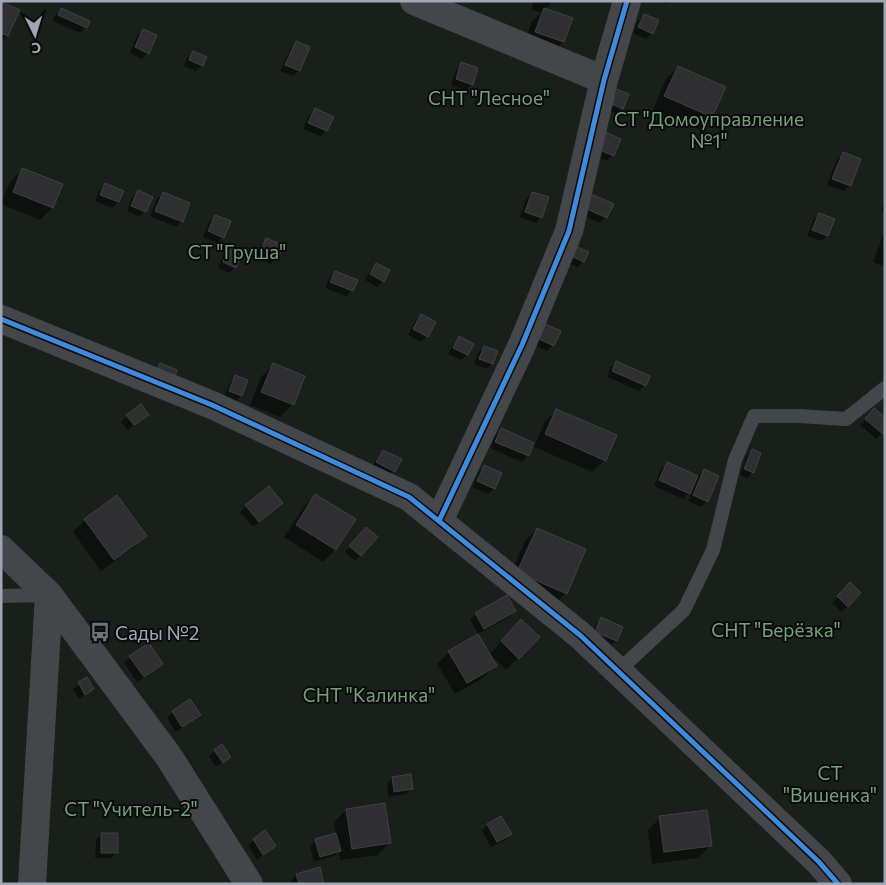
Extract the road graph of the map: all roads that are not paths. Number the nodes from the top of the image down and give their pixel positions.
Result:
1 (414, 1) edge
2 (627, 1) edge
3 (604, 80) junction
4 (1, 319) edge
5 (885, 388) edge
6 (439, 521) junction
7 (1, 548) edge
8 (49, 595) junction
9 (1, 596) edge
10 (618, 671) junction
11 (32, 884) edge
12 (249, 884) edge
13 (838, 884) edge

1 - 3 street
2 - 3 street
3 - 6 street
4 - 6 street
5 - 10 lane
6 - 10 street
7 - 8 street
8 - 9 lane
8 - 11 street
8 - 12 street
10 - 13 street

